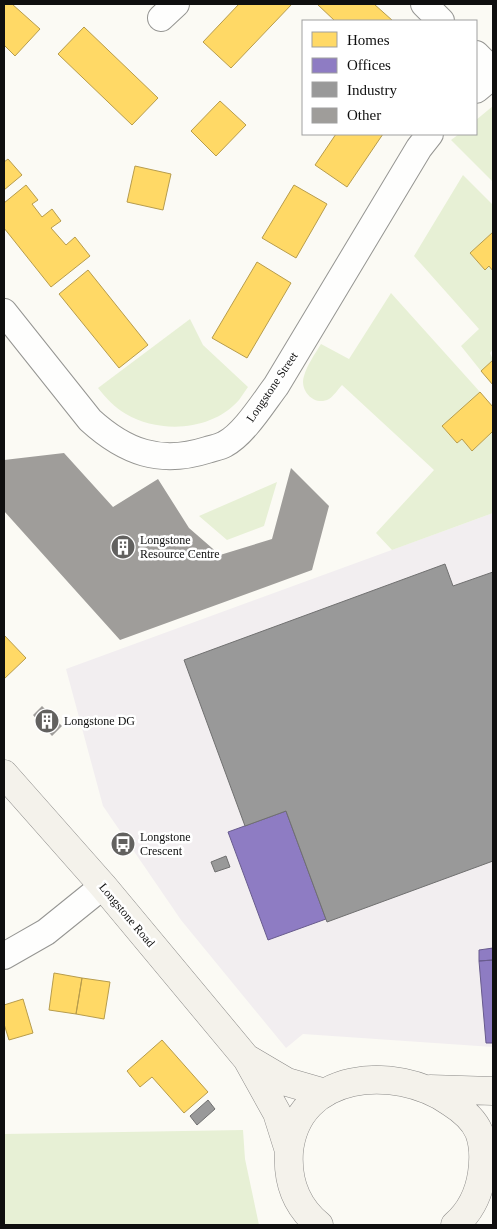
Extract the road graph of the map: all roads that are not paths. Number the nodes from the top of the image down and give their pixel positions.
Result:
1 (424, 4) edge
2 (440, 20) edge
3 (477, 55) edge
4 (493, 71) edge
5 (493, 76) edge
6 (477, 89) edge
7 (429, 135) edge
8 (4, 312) edge
9 (4, 774) edge
10 (103, 886) junction
11 (4, 956) edge
12 (247, 1058) junction
13 (426, 1088) junction
14 (493, 1091) edge
15 (325, 1094) junction
16 (486, 1124) edge
17 (290, 1151) junction
18 (481, 1180) junction
19 (493, 1210) edge
20 (319, 1225) edge
21 (455, 1225) edge

1 - 2 street
3 - 4 street
5 - 6 street
7 - 8 street, Longstone Street
9 - 10 street, Longstone Road
10 - 11 street
10 - 12 street, Longstone Road
12 - 15 street, Longstone Road
12 - 17 street, Longstone Road
13 - 14 street
13 - 15 street
13 - 16 street
15 - 17 street
16 - 18 street
17 - 20 street
18 - 19 street
18 - 21 street

